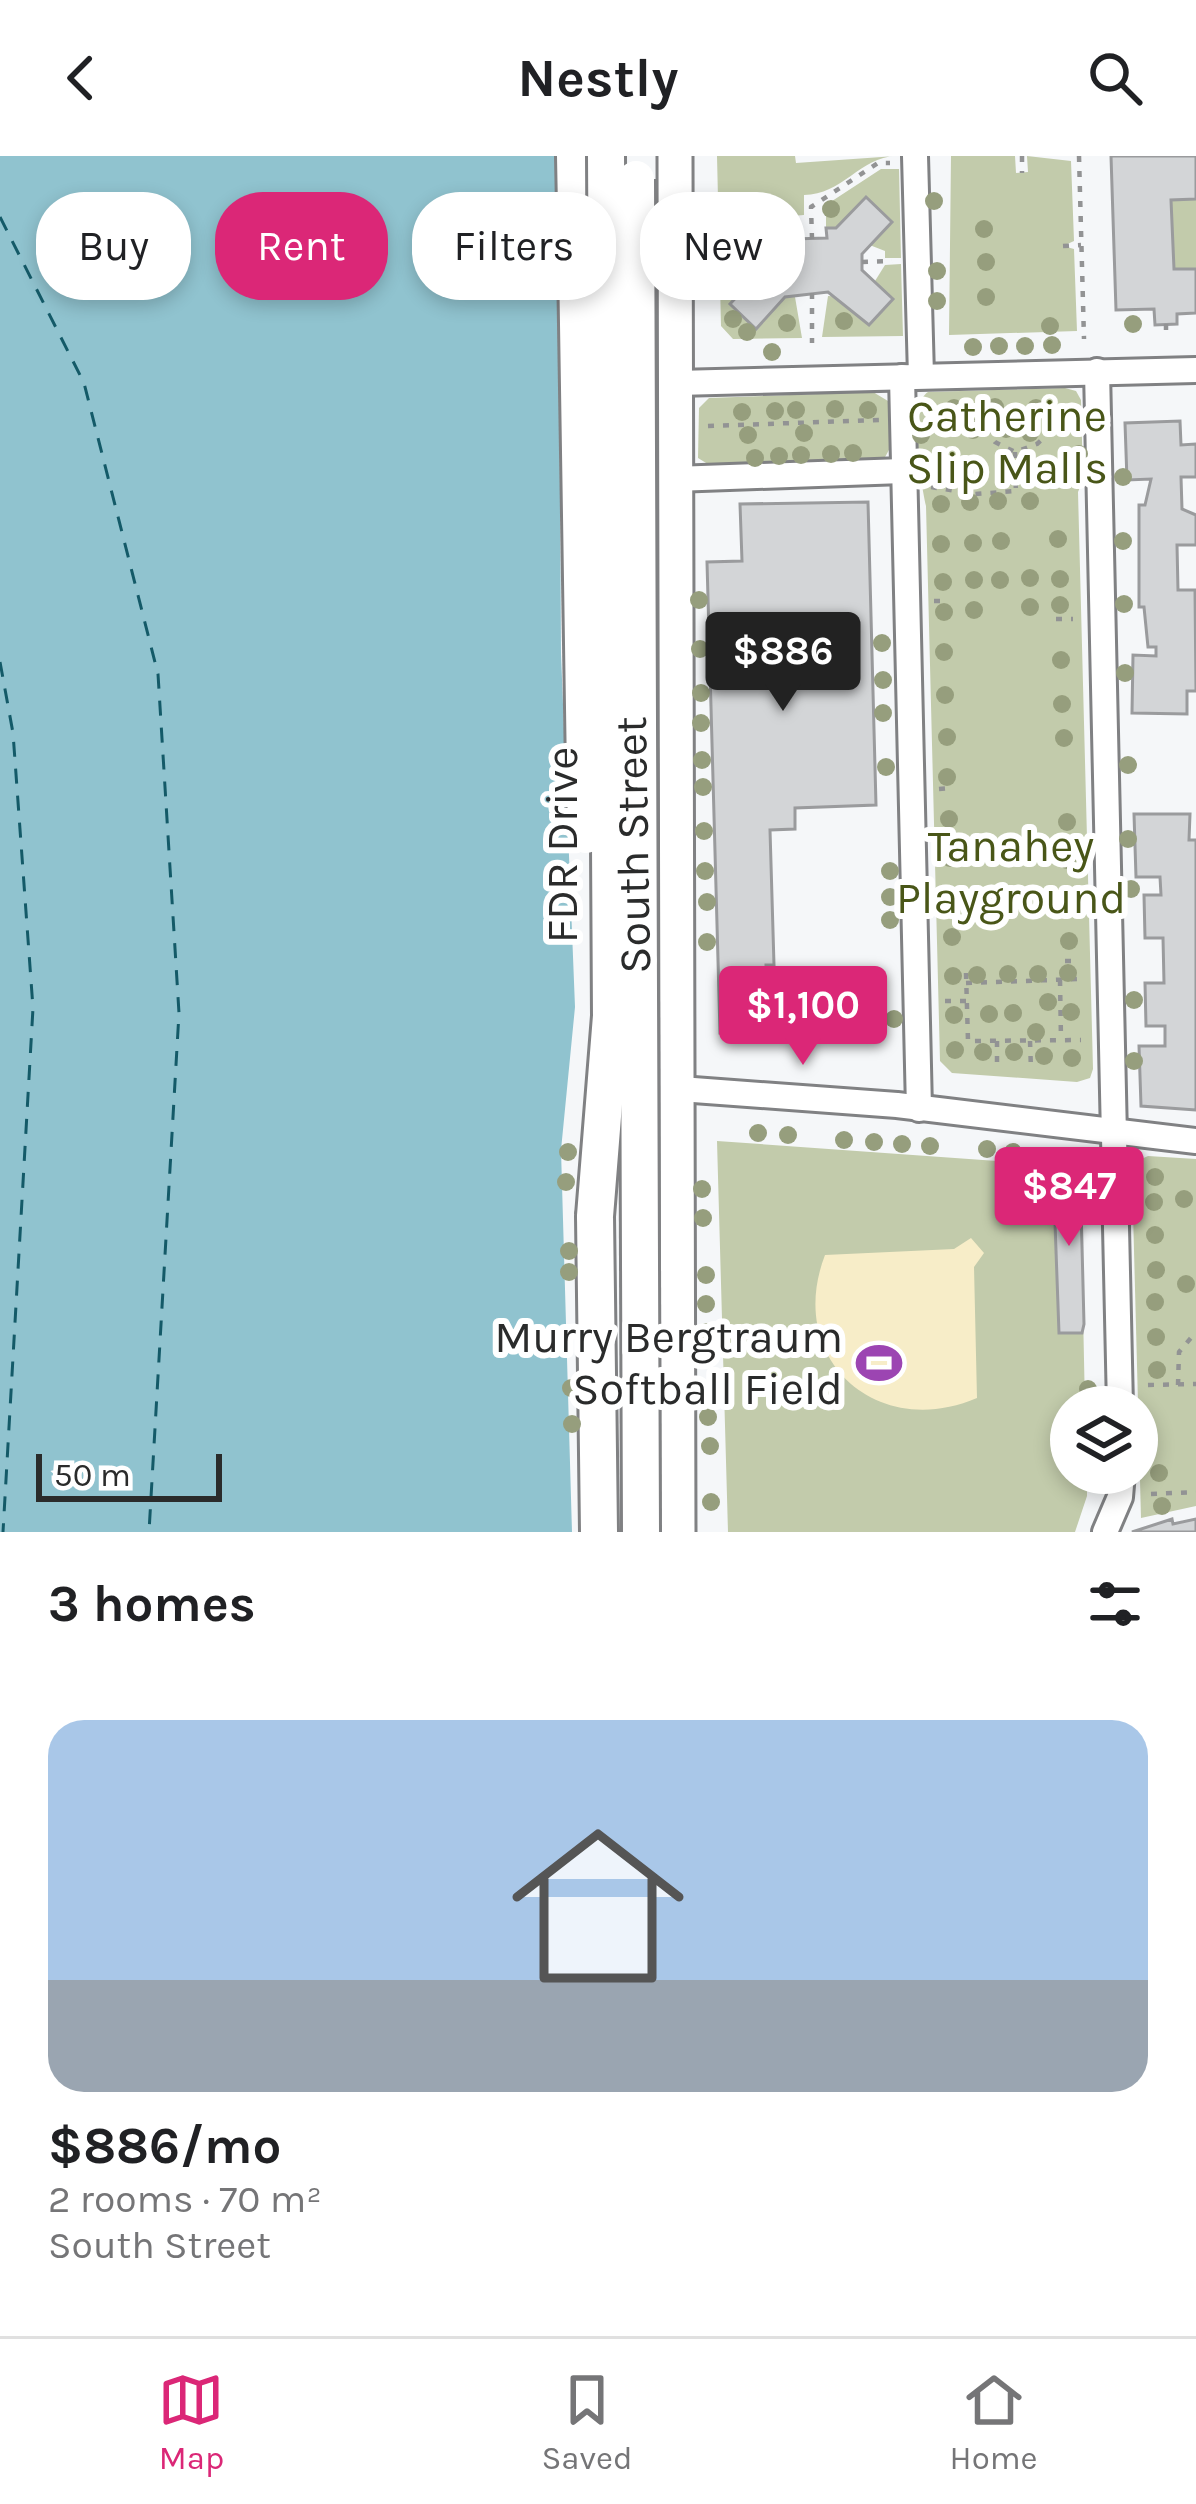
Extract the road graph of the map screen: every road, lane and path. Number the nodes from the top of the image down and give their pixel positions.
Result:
1 (575, 156) edge
2 (606, 156) edge
3 (635, 156) edge
4 (675, 156) edge
5 (1022, 156) edge
6 (1079, 156) edge
7 (908, 159) edge
8 (1022, 172) dead end
9 (812, 239) dead end
10 (1081, 245) junction
11 (1063, 246) dead end
12 (904, 261) dead end
13 (862, 262) dead end
14 (812, 292) dead end
15 (1166, 324) dead end
16 (1166, 338) dead end
17 (1084, 339) dead end
18 (812, 343) dead end
19 (1196, 370) edge
20 (1097, 371) junction
21 (911, 376) junction
22 (677, 383) junction
23 (1069, 415) dead end
24 (976, 418) dead end
25 (879, 420) dead end
26 (708, 426) dead end
27 (1015, 452) junction
28 (903, 471) junction
29 (674, 479) junction
30 (931, 487) dead end
31 (1073, 619) dead end
32 (1056, 620) dead end
33 (952, 788) dead end
34 (939, 789) dead end
35 (1061, 838) dead end
36 (1078, 838) dead end
37 (1066, 961) dead end
38 (1080, 961) dead end
39 (965, 973) dead end
40 (1080, 979) dead end
41 (1060, 980) junction
42 (966, 982) junction
43 (946, 1001) dead end
44 (967, 1001) junction
45 (1061, 1040) junction
46 (1081, 1040) dead end
47 (997, 1041) junction
48 (1030, 1041) junction
49 (998, 1066) dead end
50 (1031, 1069) dead end
51 (680, 1089) junction
52 (919, 1109) junction
53 (1111, 1130) junction
54 (1196, 1141) edge
55 (595, 1216) junction
56 (1196, 1331) edge
57 (1178, 1384) junction
58 (1196, 1384) edge
59 (1148, 1385) dead end
60 (1119, 1386) edge
61 (1196, 1492) edge
62 (1120, 1494) edge
63 (1158, 1494) edge
64 (599, 1532) edge
65 (641, 1532) edge
66 (678, 1532) edge
67 (1105, 1532) edge

1 - 55 highway, bridge
2 - 55 highway, FDR Drive, bridge
3 - 65 highway, FDR Drive, bridge
4 - 22 main road, South Street
5 - 8 path
6 - 10 path
7 - 9 path
7 - 21 street
10 - 11 path
10 - 17 path
12 - 13 path
14 - 18 path
15 - 16 path
19 - 20 street
20 - 21 street
20 - 53 street
21 - 22 street
21 - 28 street
22 - 29 main road, South Street
23 - 27 path
24 - 27 path
25 - 26 path
27 - 30 path
28 - 29 street
28 - 52 street
29 - 51 main road, South Street
31 - 32 path
33 - 34 path
35 - 36 path
37 - 38 path
39 - 42 path
40 - 41 path
41 - 42 path
41 - 45 path
42 - 44 path
43 - 44 path
44 - 47 path
45 - 46 path
45 - 48 path
47 - 48 path
47 - 49 path
48 - 50 path
51 - 52 street
51 - 66 main road, South Street
52 - 53 street
53 - 54 street
53 - 60 street
55 - 64 highway, FDR Drive
56 - 57 path
57 - 58 path
57 - 59 path
61 - 63 path
62 - 67 street

